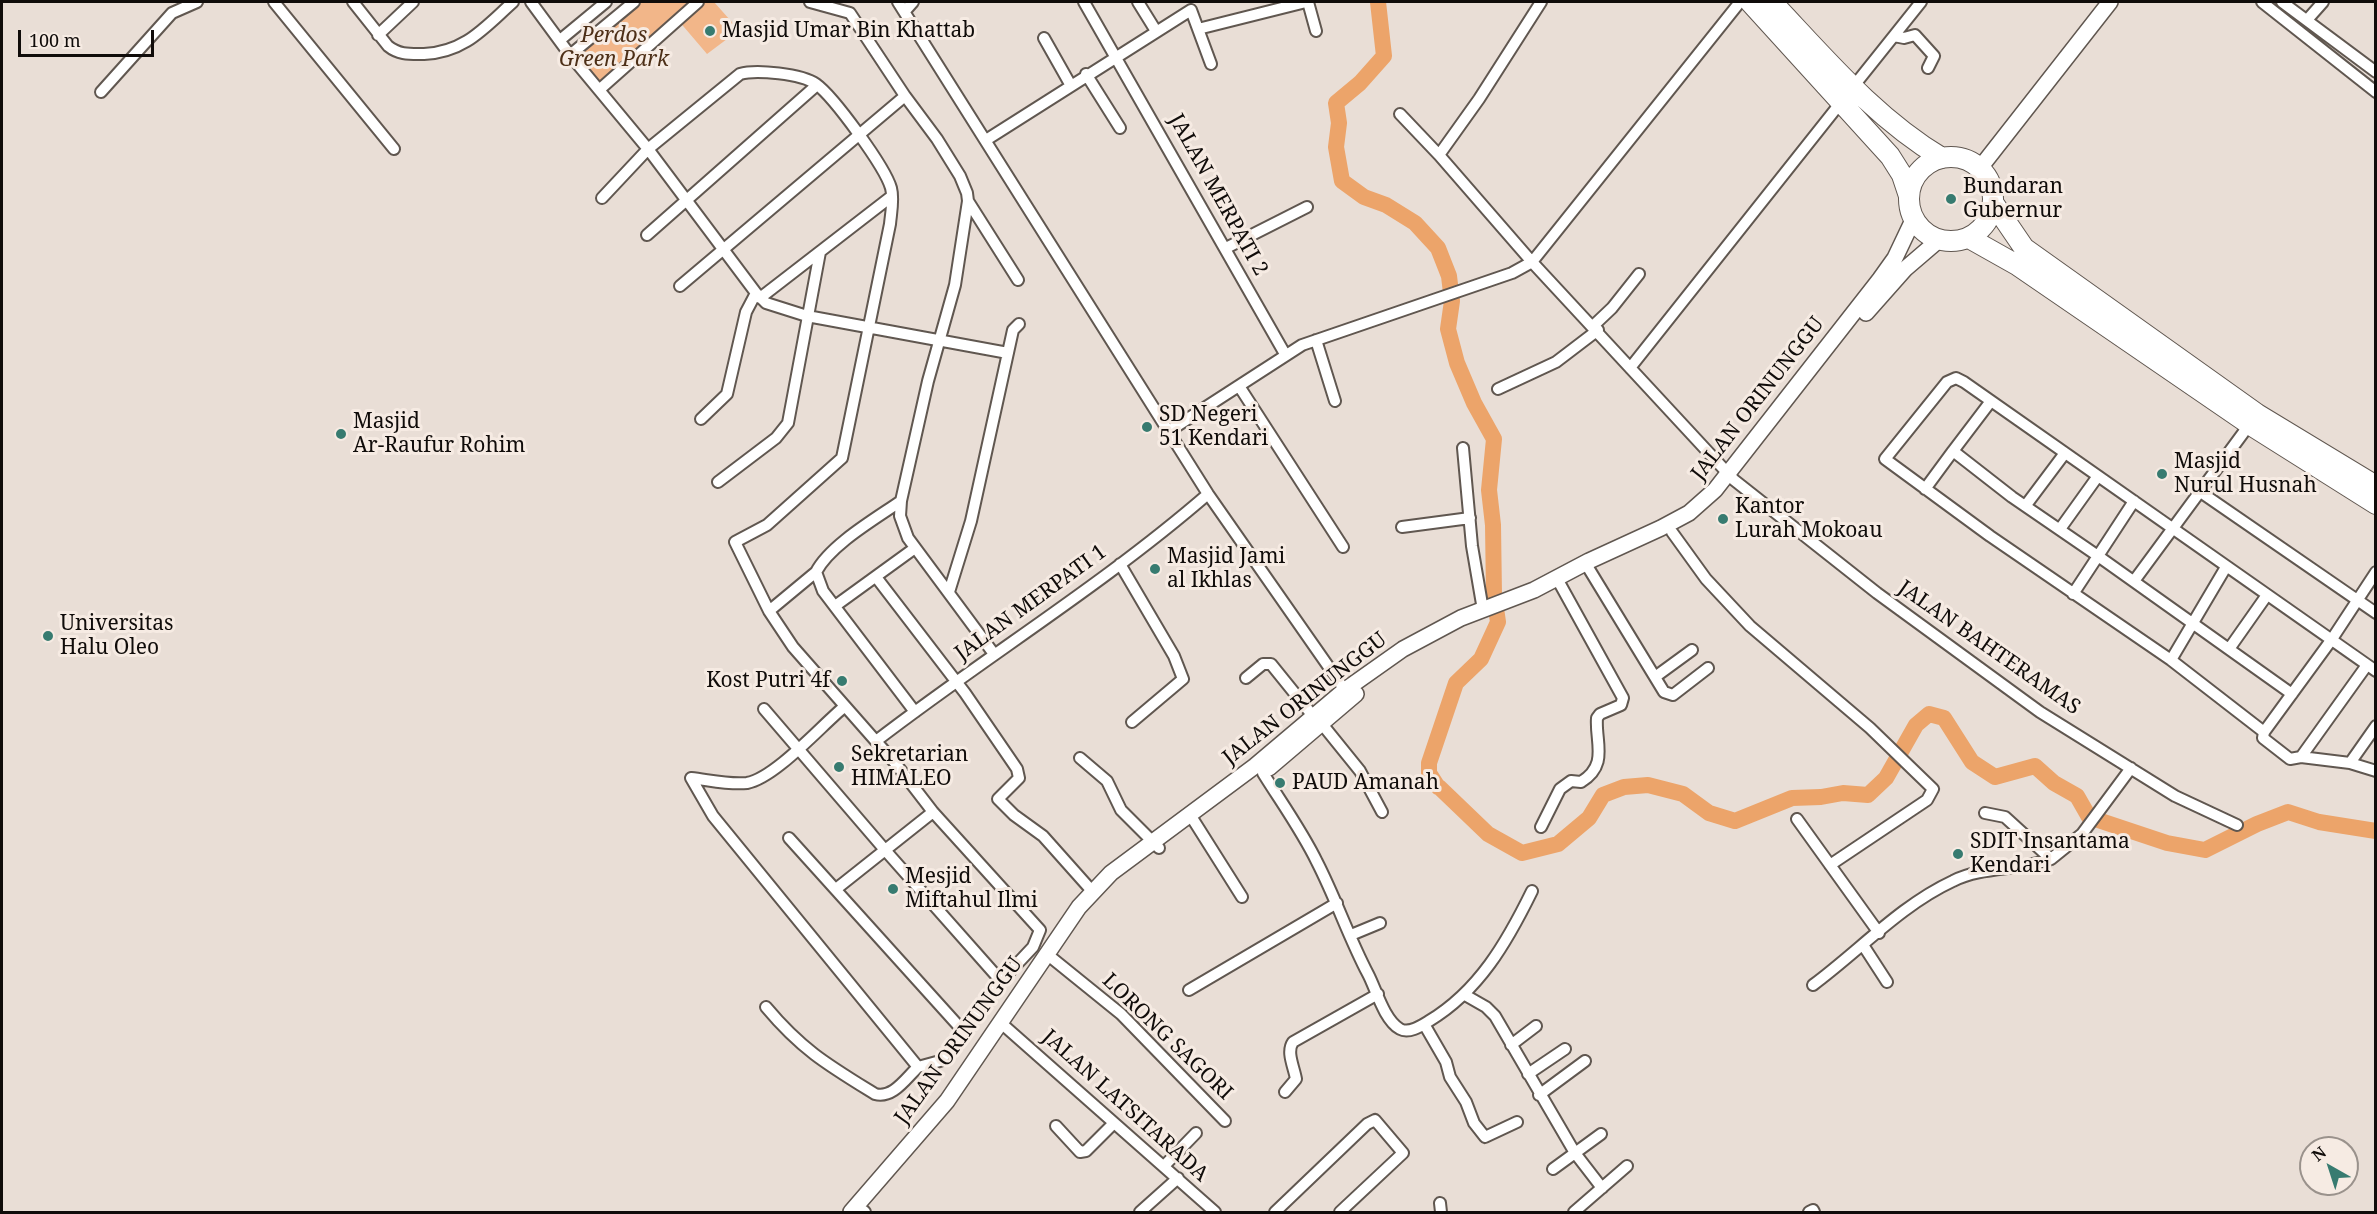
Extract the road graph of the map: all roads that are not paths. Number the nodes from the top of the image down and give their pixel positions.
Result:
1 (197, 2) edge
2 (274, 2) edge
3 (353, 2) edge
4 (413, 2) edge
5 (513, 2) edge
6 (531, 2) edge
7 (606, 2) edge
8 (634, 2) edge
9 (698, 2) edge
10 (810, 2) edge
11 (913, 2) edge
12 (1084, 2) edge
13 (1138, 2) edge
14 (1307, 2) edge
15 (1541, 2) edge
16 (1740, 2) edge
17 (1750, 2) edge
18 (1772, 2) edge
19 (1921, 2) edge
20 (2110, 2) edge
21 (2262, 2) edge
22 (2282, 2) edge
23 (2323, 2) edge
24 (902, 6) edge
25 (1190, 6) edge
26 (2307, 20) junction
27 (1198, 29) junction
28 (1156, 31) junction
29 (1316, 31) dead end
30 (378, 35) junction
31 (1894, 36) junction
32 (1044, 38) dead end
33 (560, 40) junction
34 (570, 55) junction
35 (1116, 56) junction
36 (1211, 64) dead end
37 (1928, 68) dead end
38 (2376, 72) edge
39 (1086, 74) junction
40 (1070, 84) junction
41 (817, 85) junction
42 (599, 90) junction
43 (101, 92) dead end
44 (2376, 92) edge
45 (1848, 94) junction
46 (905, 96) junction
47 (1400, 114) dead end
48 (1120, 128) dead end
49 (859, 135) junction
50 (986, 140) junction
51 (394, 149) dead end
52 (648, 149) junction
53 (1439, 156) junction
54 (1942, 158) junction
55 (1980, 168) junction
56 (892, 196) junction
57 (1909, 196) junction
58 (602, 198) dead end
59 (687, 200) junction
60 (968, 201) junction
61 (1994, 204) junction
62 (1307, 207) dead end
63 (1914, 218) junction
64 (647, 236) dead end
65 (1969, 238) junction
66 (1940, 239) junction
67 (1226, 248) junction
68 (725, 250) junction
69 (820, 252) junction
70 (1532, 262) junction
71 (1639, 274) dead end
72 (1018, 280) dead end
73 (680, 286) dead end
74 (758, 296) junction
75 (807, 316) junction
76 (1019, 324) dead end
77 (870, 327) junction
78 (1596, 328) junction
79 (939, 339) junction
80 (1316, 340) junction
81 (1008, 353) junction
82 (1285, 354) junction
83 (1630, 368) junction
84 (1239, 386) junction
85 (1498, 389) dead end
86 (1335, 401) dead end
87 (1991, 401) junction
88 (701, 419) dead end
89 (2253, 419) junction
90 (1168, 431) junction
91 (1463, 448) dead end
92 (1953, 452) junction
93 (2065, 453) junction
94 (2098, 476) junction
95 (1730, 477) junction
96 (718, 482) dead end
97 (2376, 486) edge
98 (1925, 489) junction
99 (2199, 491) junction
100 (1208, 494) junction
101 (901, 501) junction
102 (2134, 501) junction
103 (2376, 504) edge
104 (2026, 505) junction
105 (1470, 518) junction
106 (1402, 527) dead end
107 (2171, 527) junction
108 (2060, 529) junction
109 (1672, 532) junction
110 (1343, 547) dead end
111 (915, 549) junction
112 (2098, 556) junction
113 (1120, 564) junction
114 (2226, 567) junction
115 (1589, 569) junction
116 (816, 572) junction
117 (2376, 572) edge
118 (876, 577) junction
119 (2134, 581) junction
120 (1560, 584) junction
121 (949, 592) junction
122 (2073, 594) junction
123 (2267, 595) junction
124 (2357, 600) junction
125 (1511, 603) junction
126 (835, 606) junction
127 (1488, 610) junction
128 (769, 611) junction
129 (2376, 613) edge
130 (2194, 623) junction
131 (2332, 639) junction
132 (2229, 649) junction
133 (1692, 650) dead end
134 (994, 654) junction
135 (2171, 660) junction
136 (1708, 668) dead end
137 (2371, 668) edge
138 (1655, 677) junction
139 (1246, 678) dead end
140 (956, 681) junction
141 (1348, 694) junction
142 (2292, 694) junction
143 (844, 707) junction
144 (764, 708) dead end
145 (915, 712) junction
146 (1318, 720) junction
147 (1132, 722) dead end
148 (2376, 726) edge
149 (2264, 732) junction
150 (876, 741) junction
151 (797, 750) junction
152 (2301, 757) junction
153 (1080, 758) dead end
154 (2350, 763) junction
155 (2131, 768) junction
156 (2376, 771) edge
157 (1263, 773) junction
158 (933, 812) junction
159 (1382, 812) dead end
160 (1985, 813) dead end
161 (1797, 819) dead end
162 (1194, 821) junction
163 (2237, 825) dead end
164 (1541, 827) dead end
165 (789, 838) dead end
166 (1156, 845) junction
167 (885, 850) junction
168 (2051, 859) junction
169 (1830, 865) junction
170 (836, 889) junction
171 (1092, 891) junction
172 (1532, 891) dead end
173 (1242, 897) dead end
174 (1337, 903) junction
175 (1380, 923) dead end
176 (1879, 933) junction
177 (1040, 934) junction
178 (1351, 935) junction
179 (1058, 944) junction
180 (1863, 945) junction
181 (1053, 959) junction
182 (1001, 981) junction
183 (1887, 982) dead end
184 (1813, 985) dead end
185 (1189, 990) dead end
186 (1378, 994) junction
187 (1465, 995) junction
188 (766, 1007) dead end
189 (1424, 1024) junction
190 (1005, 1025) junction
191 (1536, 1026) dead end
192 (964, 1032) junction
193 (1511, 1045) junction
194 (1564, 1049) dead end
195 (1586, 1061) dead end
196 (918, 1067) junction
197 (1528, 1074) junction
198 (1285, 1092) dead end
199 (1539, 1095) junction
200 (1225, 1121) dead end
201 (1517, 1122) dead end
202 (1114, 1123) junction
203 (1056, 1126) dead end
204 (1196, 1133) dead end
205 (1601, 1134) dead end
206 (1575, 1153) junction
207 (1164, 1166) junction
208 (1627, 1166) dead end
209 (1553, 1168) dead end
210 (1178, 1179) junction
211 (1602, 1188) junction
212 (860, 1212) edge
213 (1140, 1212) edge
214 (1215, 1212) edge
215 (1275, 1212) edge
216 (1340, 1212) edge
217 (1574, 1212) edge
218 (1809, 1212) edge
219 (1814, 1212) edge

1 - 43 street
2 - 51 street
3 - 30 street
4 - 30 street
5 - 30 street
6 - 33 street
7 - 33 street
8 - 34 street
9 - 42 street
10 - 46 street
11 - 24 street
12 - 35 street, JALAN MERPATI 2
13 - 28 street
14 - 27 street
14 - 29 street
15 - 53 street
16 - 70 street
17 - 45 highway
18 - 45 highway
19 - 31 street
20 - 55 street
21 - 44 street
22 - 26 street
23 - 26 street
24 - 50 street
25 - 27 street
25 - 28 street
26 - 38 street
27 - 36 street
28 - 35 street
31 - 37 street
31 - 45 street
32 - 40 street
33 - 34 street
34 - 42 street
35 - 39 street
35 - 67 street, JALAN MERPATI 2
39 - 40 street
39 - 48 street
40 - 50 street
41 - 49 street
41 - 52 street
41 - 59 street
42 - 52 street
45 - 54 highway
45 - 57 highway
45 - 83 street
46 - 49 street
46 - 60 street
47 - 53 street, JALAN BAHTERAMAS
49 - 56 street
49 - 68 street
50 - 90 street
52 - 58 street
52 - 59 street
53 - 70 street, JALAN BAHTERAMAS
54 - 55 highway
54 - 57 highway
55 - 61 highway
56 - 69 street
56 - 77 street
57 - 63 highway
59 - 64 street
59 - 68 street
60 - 72 street
60 - 79 street
61 - 65 highway
61 - 89 highway
62 - 67 street
63 - 66 highway
63 - 95 street, JALAN ORINUNGGU
65 - 66 highway
65 - 89 highway
66 - 95 street, JALAN ORINUNGGU
67 - 82 street, JALAN MERPATI 2
68 - 73 street
68 - 74 street
69 - 74 street
69 - 75 street
70 - 78 street, JALAN BAHTERAMAS
70 - 80 street
71 - 78 street
74 - 75 street
74 - 88 street
75 - 77 street
75 - 96 street
76 - 81 street
77 - 79 street
77 - 128 street
78 - 83 street, JALAN BAHTERAMAS
78 - 85 street
79 - 81 street
79 - 101 street
80 - 82 street
80 - 86 street
81 - 121 street
82 - 84 street
83 - 95 street, JALAN BAHTERAMAS
84 - 90 street
84 - 110 street
87 - 92 street
87 - 93 street
87 - 98 street
89 - 97 highway
89 - 99 street
89 - 103 highway
90 - 100 street
91 - 105 street
92 - 98 street
92 - 104 street
93 - 94 street
93 - 104 street
94 - 102 street
94 - 108 street
95 - 109 street, JALAN ORINUNGGU
95 - 125 street, JALAN ORINUNGGU
95 - 155 street, JALAN BAHTERAMAS
98 - 122 street
99 - 107 street
99 - 124 street
100 - 113 street, JALAN MERPATI 1
100 - 141 street
101 - 111 street
101 - 116 street
102 - 107 street
102 - 112 street
104 - 108 street
105 - 106 street
105 - 127 street
107 - 114 street
107 - 119 street
108 - 112 street
109 - 115 street, JALAN ORINUNGGU
109 - 169 street
111 - 118 street
111 - 121 street
112 - 119 street
112 - 122 street
113 - 134 street, JALAN MERPATI 1
113 - 147 street
114 - 123 street
114 - 130 street
115 - 120 street, JALAN ORINUNGGU
115 - 138 street
116 - 126 street
116 - 128 street
117 - 124 street
118 - 126 street
118 - 140 street
119 - 130 street
120 - 125 street, JALAN ORINUNGGU
120 - 164 street
121 - 134 street
122 - 135 street
123 - 131 street
123 - 132 street
124 - 129 street
124 - 131 street
125 - 127 street, JALAN ORINUNGGU
126 - 145 street
127 - 141 street, JALAN ORINUNGGU
128 - 143 street
130 - 132 street
130 - 135 street
131 - 137 street
131 - 142 street
132 - 142 street
133 - 138 street
134 - 140 street, JALAN MERPATI 1
135 - 149 street
136 - 138 street
137 - 152 street
139 - 146 street
140 - 145 street, JALAN MERPATI 1
140 - 171 street
141 - 146 street, JALAN ORINUNGGU
142 - 149 street
143 - 150 street
143 - 151 street
144 - 151 street
145 - 150 street, JALAN MERPATI 1
146 - 157 street, JALAN ORINUNGGU
146 - 159 street
146 - 166 street, JALAN ORINUNGGU
148 - 154 street
149 - 152 street
150 - 158 street
151 - 167 street
151 - 196 street
152 - 154 street
153 - 166 street
154 - 156 street
155 - 163 street, JALAN BAHTERAMAS
155 - 168 street
157 - 162 street, JALAN ORINUNGGU
157 - 174 street
158 - 167 street
158 - 177 street
160 - 168 street
161 - 169 street
162 - 166 street, JALAN ORINUNGGU
162 - 173 street
165 - 170 street
166 - 171 street, JALAN ORINUNGGU
166 - 179 street, JALAN ORINUNGGU
167 - 170 street
167 - 182 street
168 - 176 street
169 - 176 street
170 - 192 street
171 - 179 street, JALAN ORINUNGGU
172 - 187 street
174 - 178 street
174 - 185 street
175 - 178 street
176 - 180 street
177 - 179 street
177 - 182 street
178 - 186 street
179 - 181 street, JALAN ORINUNGGU
179 - 190 street, JALAN ORINUNGGU
180 - 183 street
180 - 184 street
181 - 190 street, JALAN ORINUNGGU
181 - 200 street, LORONG SAGORI
182 - 192 street
186 - 189 street
186 - 198 street
187 - 189 street
187 - 193 street
188 - 196 street
189 - 201 street
190 - 202 street, JALAN LATSITARADA
190 - 212 street, JALAN ORINUNGGU
191 - 193 street
192 - 196 street
193 - 197 street
194 - 197 street
195 - 199 street
197 - 199 street
199 - 206 street
202 - 203 street
202 - 207 street, JALAN LATSITARADA
204 - 207 street
205 - 206 street
206 - 209 street
206 - 211 street
207 - 210 street, JALAN LATSITARADA
208 - 211 street
210 - 213 street
210 - 214 street, JALAN LATSITARADA
211 - 217 street
215 - 216 street
218 - 219 street

